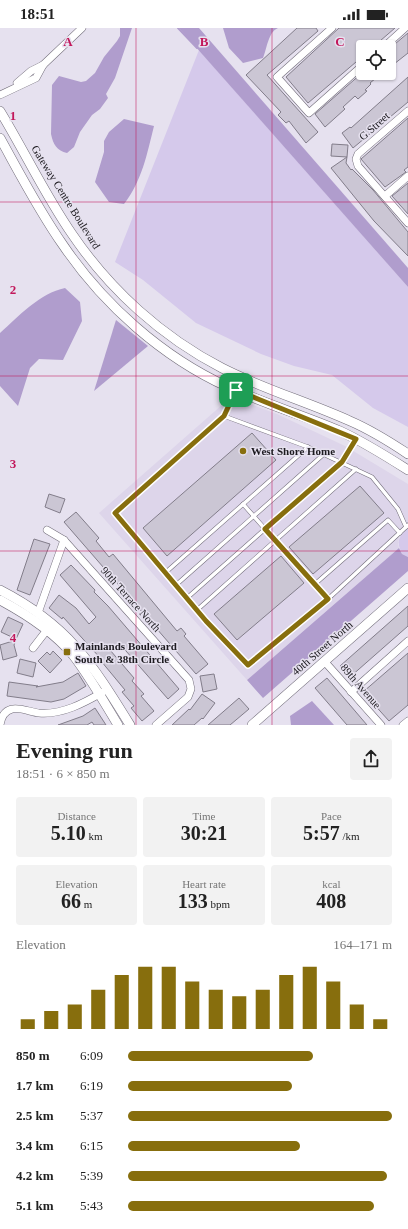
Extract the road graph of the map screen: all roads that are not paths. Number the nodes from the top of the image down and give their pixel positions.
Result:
1 (82, 28) edge
2 (332, 28) edge
3 (405, 28) edge
4 (392, 40) edge
5 (356, 71) edge
6 (0, 95) edge
7 (408, 111) edge
8 (0, 112) edge
9 (0, 138) edge
10 (408, 176) edge
11 (385, 196) junction
12 (408, 223) edge
13 (236, 390) junction
14 (224, 416) junction
15 (362, 427) junction
16 (356, 439) junction
17 (308, 447) junction
18 (324, 454) junction
19 (408, 454) edge
20 (342, 462) junction
21 (356, 469) junction
22 (408, 470) edge
23 (243, 504) junction
24 (254, 517) junction
25 (407, 526) edge
26 (265, 529) junction
27 (47, 530) dead end
28 (400, 532) junction
29 (64, 540) junction
30 (276, 541) junction
31 (165, 573) junction
32 (315, 584) junction
33 (176, 585) junction
34 (408, 588) edge
35 (0, 590) edge
36 (186, 598) junction
37 (328, 599) junction
38 (0, 600) edge
39 (197, 610) junction
40 (38, 613) junction
41 (53, 623) junction
42 (47, 630) junction
43 (408, 641) edge
44 (33, 648) dead end
45 (325, 662) junction
46 (108, 688) junction
47 (351, 692) junction
48 (99, 694) junction
49 (408, 721) edge
50 (0, 725) edge
51 (118, 725) edge
52 (130, 725) edge
53 (156, 725) edge
54 (252, 725) edge
55 (381, 725) edge
56 (403, 725) edge

1 - 6 street
2 - 5 street
3 - 4 street
7 - 11 street, G Street
8 - 15 street, Gateway Centre Boulevard
9 - 13 street
10 - 11 street
11 - 12 street
13 - 14 lane
13 - 16 street
14 - 17 lane
14 - 31 lane
15 - 16 street
15 - 19 street, Gateway Centre Boulevard
16 - 20 lane
16 - 22 street
17 - 18 lane
17 - 23 lane
18 - 20 lane
18 - 24 lane
20 - 21 lane
20 - 26 lane
21 - 25 lane
21 - 30 lane
23 - 24 lane
23 - 31 lane
24 - 26 lane
24 - 33 lane
25 - 28 lane
26 - 30 lane
26 - 36 lane
27 - 29 street, 90th Terrace North
28 - 32 lane
28 - 37 lane
29 - 40 street
29 - 53 street, 90th Terrace North
30 - 32 lane
30 - 39 lane
31 - 33 lane
32 - 37 lane
33 - 36 lane
34 - 45 street, 40th Street North
35 - 40 street
36 - 39 lane
37 - 39 lane
38 - 42 street
40 - 41 street
41 - 42 street
41 - 46 street
42 - 44 street
42 - 48 street
43 - 47 street
45 - 47 street, 89th Avenue
45 - 54 street, 40th Street North
46 - 48 street
46 - 52 street
47 - 55 street, 89th Avenue
48 - 50 street
48 - 51 street
49 - 56 street

